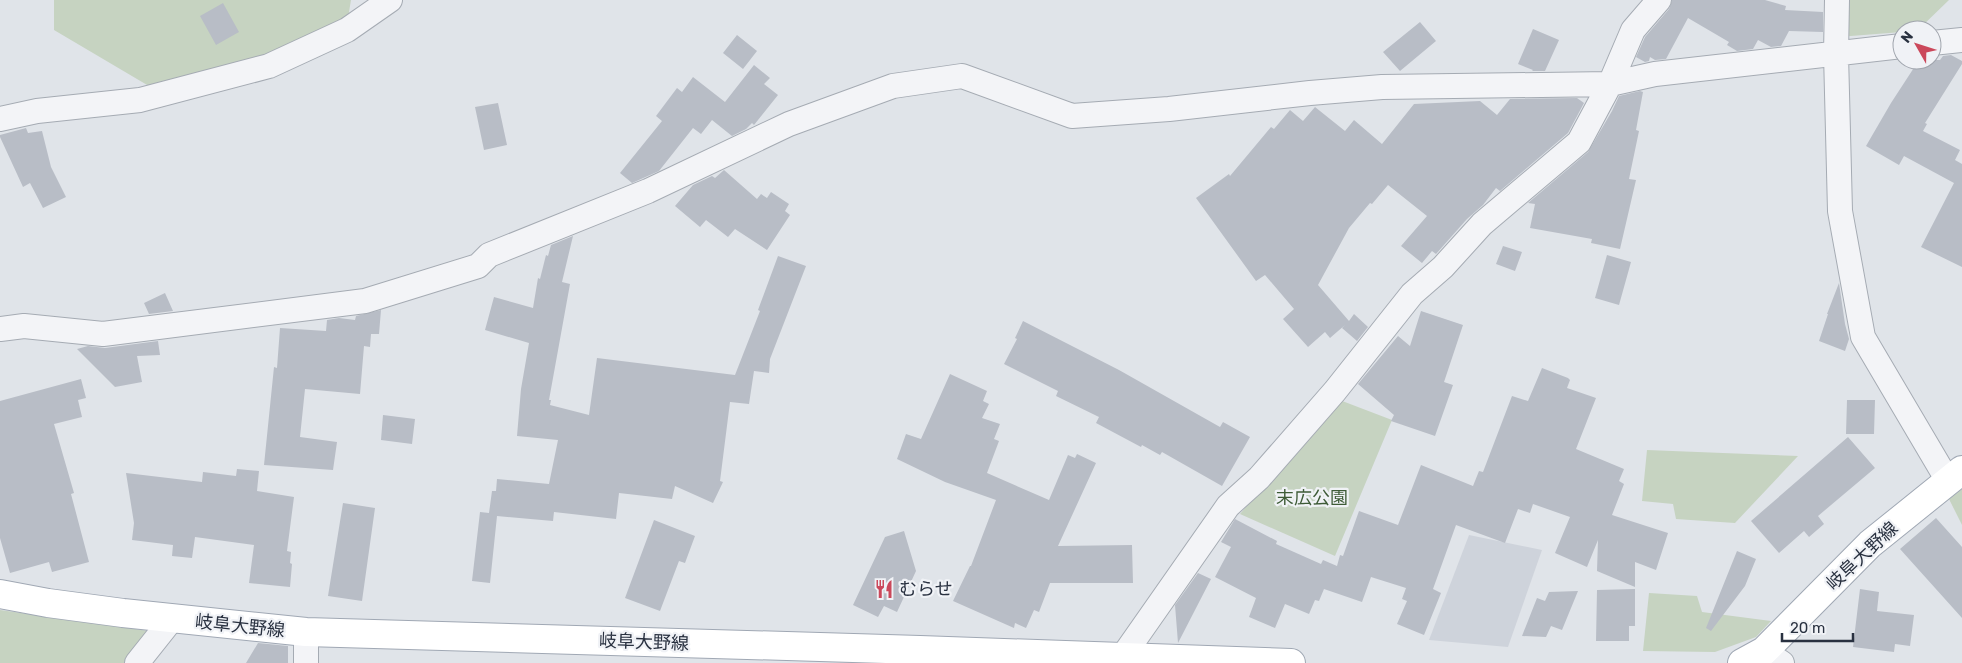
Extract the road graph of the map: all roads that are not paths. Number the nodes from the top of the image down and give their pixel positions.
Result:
1 (390, 0) edge
2 (1659, 0) edge
3 (1837, 0) edge
4 (1962, 40) edge
5 (1942, 42) edge
6 (1892, 47) edge
7 (1836, 54) junction
8 (1610, 84) junction
9 (0, 119) edge
10 (0, 329) edge
11 (1955, 476) edge
12 (0, 594) edge
13 (172, 618) junction
14 (306, 632) junction
15 (1763, 659) edge
16 (1121, 660) edge
17 (137, 663) edge
18 (306, 663) edge
19 (1291, 663) edge

1 - 9 street
2 - 8 street
3 - 7 street
4 - 5 street
6 - 7 street
7 - 8 street
7 - 11 street
8 - 10 street
8 - 16 street
11 - 15 main road, 岐阜大野線
12 - 13 main road, 岐阜大野線
13 - 14 main road, 岐阜大野線
13 - 17 street
14 - 16 main road, 岐阜大野線
14 - 18 street
16 - 19 main road, 岐阜大野線

